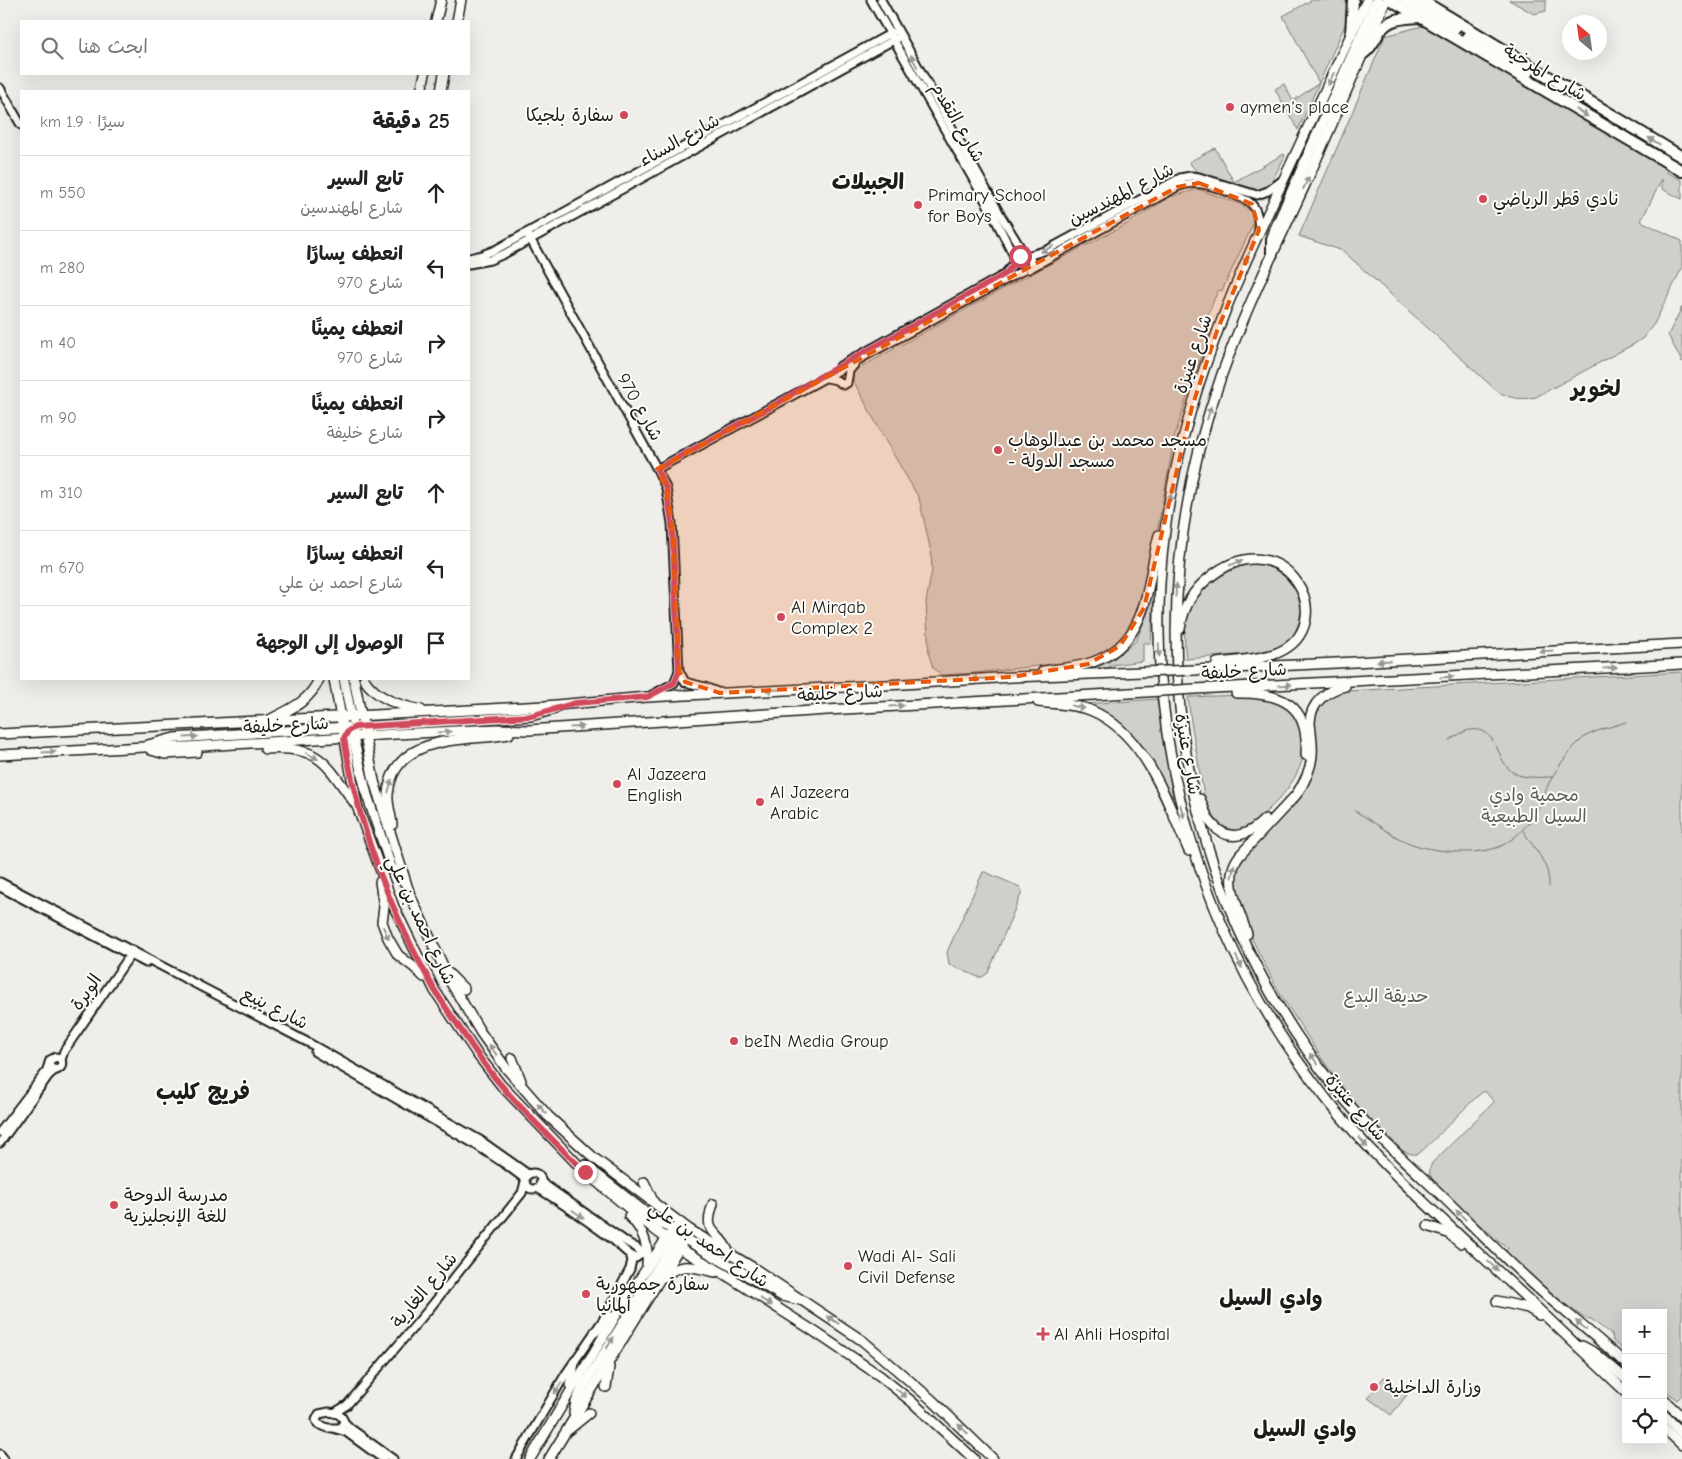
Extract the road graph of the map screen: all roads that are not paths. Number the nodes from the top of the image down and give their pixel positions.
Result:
1 (441, 0) edge
2 (461, 0) edge
3 (872, 0) edge
4 (881, 0) edge
5 (1353, 0) edge
6 (1367, 0) edge
7 (1377, 0) edge
8 (1386, 0) edge
9 (1391, 0) edge
10 (1406, 0) edge
11 (1425, 1) edge
12 (1419, 17) junction
13 (436, 20) edge
14 (456, 20) edge
15 (899, 33) junction
16 (1351, 34) junction
17 (892, 37) junction
18 (1364, 53) junction
19 (425, 75) edge
20 (444, 75) edge
21 (0, 88) edge
22 (421, 90) edge
23 (441, 90) edge
24 (1585, 100) junction
25 (20, 123) edge
26 (1682, 157) edge
27 (1682, 172) edge
28 (1284, 179) junction
29 (1259, 230) junction
30 (529, 236) junction
31 (1272, 254) junction
32 (1026, 255) junction
33 (470, 258) edge
34 (1016, 261) junction
35 (470, 264) edge
36 (1031, 267) junction
37 (1022, 271) junction
38 (857, 362) junction
39 (826, 378) junction
40 (778, 403) junction
41 (657, 469) junction
42 (1167, 514) junction
43 (1682, 644) edge
44 (1176, 656) junction
45 (1682, 664) edge
46 (1196, 669) junction
47 (679, 671) junction
48 (1012, 677) junction
49 (319, 680) edge
50 (334, 680) edge
51 (344, 680) edge
52 (354, 680) edge
53 (365, 680) edge
54 (1388, 680) junction
55 (693, 684) junction
56 (669, 686) junction
57 (1198, 689) junction
58 (720, 693) junction
59 (647, 697) junction
60 (1012, 699) junction
61 (576, 703) junction
62 (433, 712) junction
63 (361, 716) junction
64 (340, 717) junction
65 (268, 720) junction
66 (76, 722) dead end
67 (135, 727) junction
68 (351, 728) junction
69 (529, 730) junction
70 (0, 734) edge
71 (364, 736) junction
72 (144, 747) junction
73 (0, 755) edge
74 (1189, 768) junction
75 (357, 806) junction
76 (390, 834) junction
77 (1200, 869) junction
78 (381, 877) junction
79 (0, 882) edge
80 (406, 883) junction
81 (0, 887) edge
82 (120, 949) junction
83 (132, 952) junction
84 (1250, 952) junction
85 (123, 964) junction
86 (442, 967) junction
87 (464, 989) dead end
88 (435, 990) junction
89 (59, 1058) junction
90 (512, 1058) dead end
91 (49, 1064) junction
92 (55, 1070) junction
93 (523, 1088) junction
94 (0, 1132) edge
95 (0, 1143) edge
96 (559, 1147) junction
97 (578, 1165) junction
98 (526, 1178) junction
99 (644, 1182) dead end
100 (536, 1186) junction
101 (522, 1193) junction
102 (653, 1201) junction
103 (713, 1204) dead end
104 (1428, 1226) dead end
105 (677, 1236) junction
106 (1470, 1245) junction
107 (728, 1252) junction
108 (630, 1255) junction
109 (647, 1266) junction
110 (726, 1275) junction
111 (657, 1284) junction
112 (803, 1300) junction
113 (1497, 1301) dead end
114 (618, 1312) junction
115 (1547, 1317) junction
116 (595, 1332) junction
117 (1575, 1344) junction
118 (1622, 1361) edge
119 (610, 1362) junction
120 (574, 1363) junction
121 (1622, 1376) edge
122 (606, 1387) dead end
123 (1622, 1388) edge
124 (568, 1393) junction
125 (1667, 1403) edge
126 (347, 1405) junction
127 (334, 1412) junction
128 (589, 1413) dead end
129 (1682, 1417) edge
130 (573, 1418) junction
131 (1667, 1418) edge
132 (343, 1420) junction
133 (336, 1429) junction
134 (566, 1431) junction
135 (1667, 1431) edge
136 (1682, 1433) edge
137 (946, 1434) junction
138 (1682, 1445) edge
139 (0, 1454) edge
140 (4, 1459) edge
141 (383, 1459) edge
142 (393, 1459) edge
143 (516, 1459) edge
144 (530, 1459) edge
145 (549, 1459) edge
146 (964, 1459) edge
147 (974, 1459) edge
148 (993, 1459) edge

1 - 13 main road
2 - 14 main road
3 - 17 street, شارع التقدم
4 - 15 street, شارع التقدم
5 - 16 highway
6 - 16 main road, شارع عنيزة
7 - 31 highway
8 - 18 main road, شارع عنيزة
9 - 12 highway, شارع المرخية
10 - 24 highway
11 - 24 highway, شارع المرخية
12 - 18 highway
12 -> 27 highway, شارع المرخية
15 - 17 street, شارع السناء
32 -> 15 street, شارع التقدم
16 -> 28 main road, شارع عنيزة
17 - 30 street, شارع السناء
17 - 34 street, شارع التقدم
31 -> 18 main road, شارع عنيزة
19 - 22 main road
20 - 23 main road
21 - 25 street
26 -> 24 highway, شارع المرخية
28 - 29 main road, شارع عنيزة
28 -> 32 street, شارع المهندسين
29 - 36 street, شارع المهندسين
29 -> 42 main road, شارع عنيزة
30 - 33 street, شارع السناء
30 - 35 street, شارع السناء
30 - 41 street, شارع 970
44 -> 31 main road, شارع عنيزة
32 - 34 street
32 - 36 street
34 - 37 street
34 - 40 street
36 - 37 street
37 - 38 street
38 - 39 street
38 - 39 street
39 - 40 street
40 - 41 street
41 - 47 street, شارع 970
42 - 48 main road
42 -> 77 main road, شارع عنيزة
43 -> 46 main road, شارع خليفة
44 -> 46 main road
44 - 74 main road, شارع عنيزة
54 -> 45 main road, شارع خليفة
46 - 48 main road, شارع خليفة, bridge
47 - 55 street
47 - 56 street
48 -> 58 main road, شارع خليفة
49 - 65 main road
50 - 64 main road
51 - 68 main road
52 - 63 main road
53 - 62 main road
57 -> 54 main road, شارع خليفة
84 -> 54 main road
55 - 56 street
55 - 58 street
56 - 59 street
57 - 60 main road, شارع خليفة, bridge
57 - 74 main road
58 - 59 main road, شارع خليفة
59 - 61 main road, شارع خليفة
69 -> 60 main road, شارع خليفة
60 -> 77 main road
61 - 62 main road, شارع خليفة
61 - 68 main road
62 - 63 main road, شارع خليفة
63 - 68 main road, شارع خليفة
64 - 65 main road, شارع خليفة
64 - 68 main road, شارع خليفة
65 - 67 main road, شارع خليفة
66 - 67 main road
67 - 70 main road, شارع خليفة
68 - 71 main road, شارع خليفة
72 -> 68 main road, شارع خليفة
68 - 75 main road, شارع احمد بن علي
68 - 80 main road
71 -> 69 main road, شارع خليفة
76 -> 69 main road
71 - 76 main road, شارع احمد بن علي
73 -> 72 main road, شارع خليفة
72 -> 75 main road
74 - 84 main road, شارع عنيزة
75 - 78 main road, شارع احمد بن علي
76 - 80 main road, شارع احمد بن علي
77 -> 106 main road, شارع عنيزة
78 - 88 main road, شارع احمد بن علي
78 -> 88 main road
79 - 83 street, شارع ينبع
80 - 86 main road, شارع احمد بن علي
81 - 82 street, شارع ينبع
82 - 83 street, شارع ينبع
82 - 85 street
83 - 85 street, الوبرة
83 - 98 street, شارع ينبع
118 -> 84 main road, شارع عنيزة
85 - 89 street, الوبرة
86 - 87 main road
93 -> 86 main road, شارع احمد بن علي
88 - 96 main road, شارع احمد بن علي
89 - 91 street
89 - 92 street
90 - 93 main road
91 - 92 street
91 - 94 street
92 - 95 street
102 -> 93 main road, شارع احمد بن علي
96 - 97 main road, شارع احمد بن علي
96 - 105 main road
97 - 105 main road, شارع احمد بن علي
97 - 109 main road
98 - 100 street
98 - 100 street
98 - 101 street, شارع الغارية
99 - 102 main road
100 - 101 street, شارع الغارية
100 -> 108 street
100 - 108 street
101 - 126 street, شارع الغارية
102 - 105 main road, شارع احمد بن علي
103 - 107 main road
104 - 106 main road
105 - 107 main road, شارع احمد بن علي
105 - 109 main road
105 - 110 main road, شارع احمد بن علي
105 - 111 main road
105 - 112 main road
130 -> 105 main road
106 -> 115 main road, شارع عنيزة
107 - 112 main road, شارع احمد بن علي
108 - 116 street
109 - 114 main road
110 - 111 main road
110 -> 137 main road, شارع احمد بن علي
111 - 119 main road
148 -> 112 main road, شارع احمد بن علي
113 - 115 main road
114 - 116 main road
114 - 124 main road
115 - 117 main road, شارع عنيزة
116 - 120 street
117 - 121 main road
117 - 123 main road, شارع عنيزة
119 - 122 main road
119 - 130 main road
120 - 124 main road
120 -> 143 street
124 - 144 main road
125 - 129 main road
126 - 127 street, شارع الغارية
126 - 132 street, شارع الغارية
127 - 132 street
127 - 133 street, شارع الغارية
128 - 134 main road
130 - 134 main road
131 - 136 main road
132 - 133 street
132 - 142 street
133 - 141 street
134 - 145 main road
135 - 138 main road
137 - 146 main road
137 - 147 main road, شارع احمد بن علي
139 - 140 street

